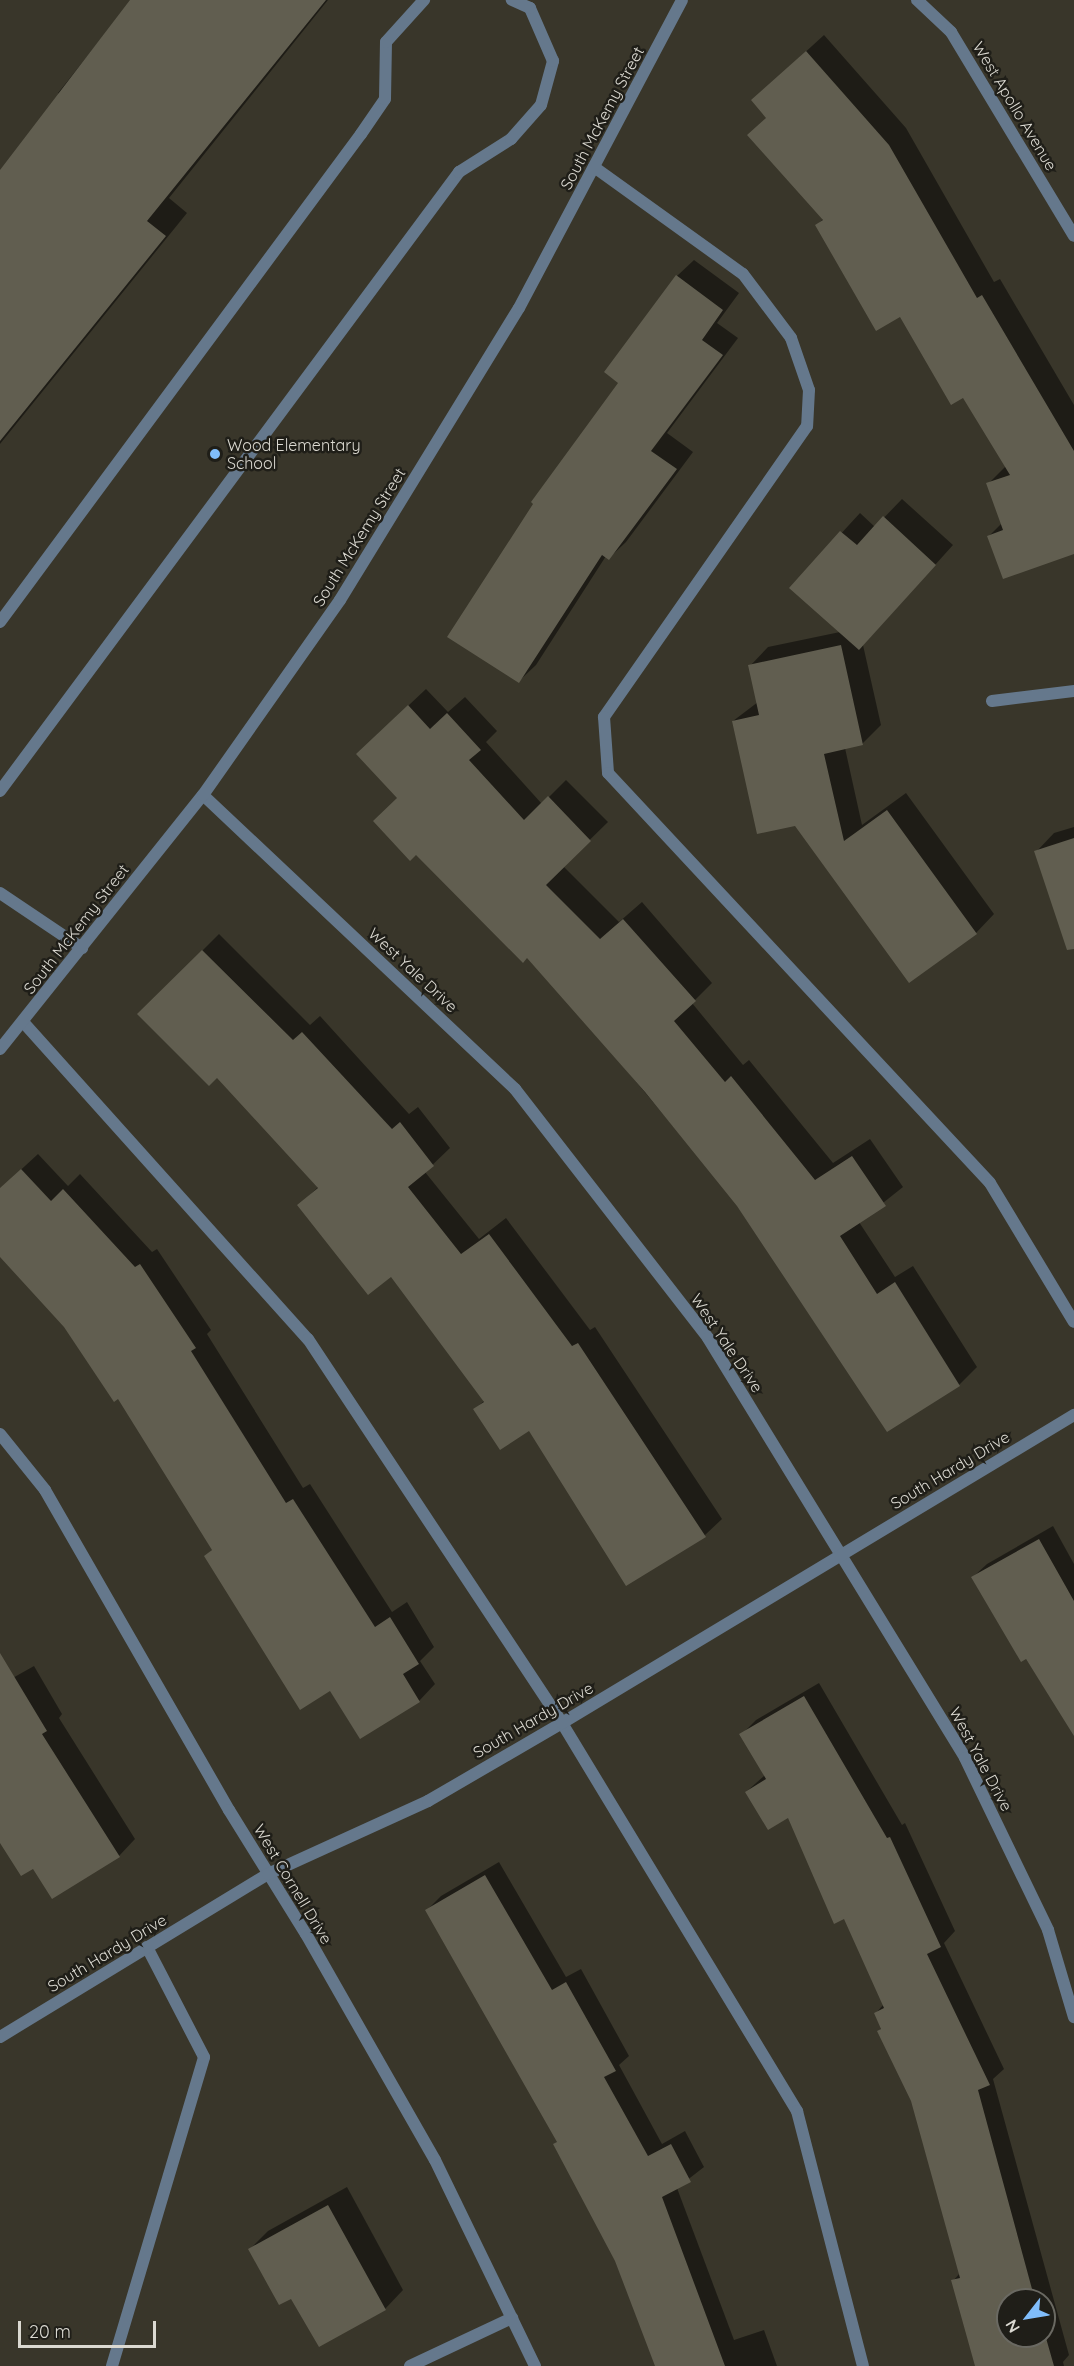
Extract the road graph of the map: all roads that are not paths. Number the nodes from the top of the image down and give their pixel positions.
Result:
1 (423, 0) edge
2 (512, 0) edge
3 (682, 0) edge
4 (917, 0) edge
5 (594, 167) junction
6 (1074, 236) edge
7 (0, 622) edge
8 (1074, 691) edge
9 (992, 701) dead end
10 (0, 791) edge
11 (202, 795) junction
12 (0, 893) edge
13 (82, 948) junction
14 (24, 1023) junction
15 (0, 1049) edge
16 (1074, 1322) edge
17 (1074, 1415) edge
18 (0, 1434) edge
19 (842, 1553) junction
20 (562, 1723) junction
21 (268, 1874) junction
22 (147, 1947) junction
23 (1074, 2017) edge
24 (0, 2037) edge
25 (512, 2318) junction
26 (112, 2366) edge
27 (410, 2366) edge
28 (535, 2366) edge
29 (863, 2366) edge

1 - 7 street
2 - 10 street
3 - 5 street, South McKemy Street
4 - 6 street, West Apollo Avenue
5 - 11 street, South McKemy Street
5 - 16 street
8 - 9 street
11 - 13 street, South McKemy Street
11 - 19 street, West Yale Drive
12 - 13 street
13 - 14 street, South McKemy Street
14 - 15 street, South McKemy Street
14 - 20 street
17 - 19 street, South Hardy Drive
18 - 21 street, West Cornell Drive
19 - 20 street, South Hardy Drive
19 - 23 street, West Yale Drive
20 - 21 street, South Hardy Drive
20 - 29 street
21 - 22 street, South Hardy Drive
21 - 25 street, West Cornell Drive
22 - 24 street, South Hardy Drive
22 - 26 street
25 - 27 street
25 - 28 street, West Cornell Drive

